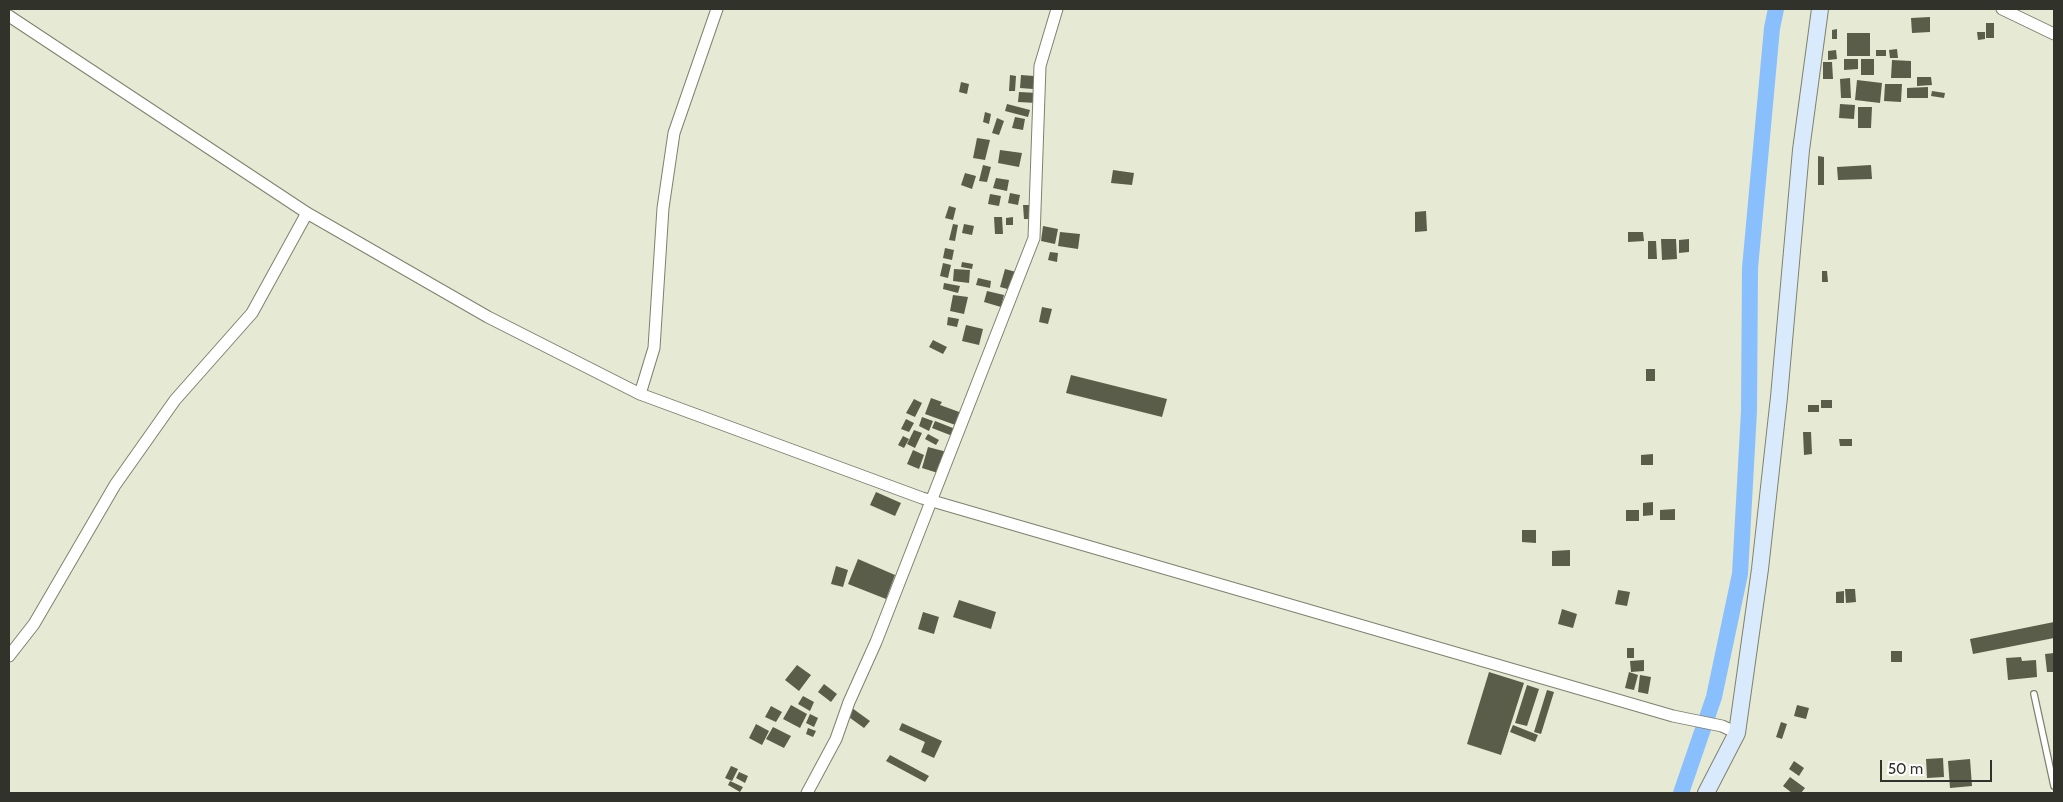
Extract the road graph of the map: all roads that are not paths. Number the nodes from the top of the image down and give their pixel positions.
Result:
1 (717, 9) edge
2 (1057, 9) edge
3 (1820, 9) edge
4 (2002, 9) edge
5 (9, 16) edge
6 (2054, 34) edge
7 (307, 212) junction
8 (640, 394) junction
9 (932, 500) junction
10 (9, 656) edge
11 (2034, 694) dead end
12 (1729, 729) junction
13 (2054, 786) edge
14 (807, 793) edge
15 (1706, 793) edge

1 - 8 street
2 - 9 street
3 - 12 main road
4 - 6 street
5 - 7 street
7 - 8 street
7 - 10 street
8 - 9 street
9 - 12 street
9 - 14 street
11 - 13 lane
12 - 15 main road

